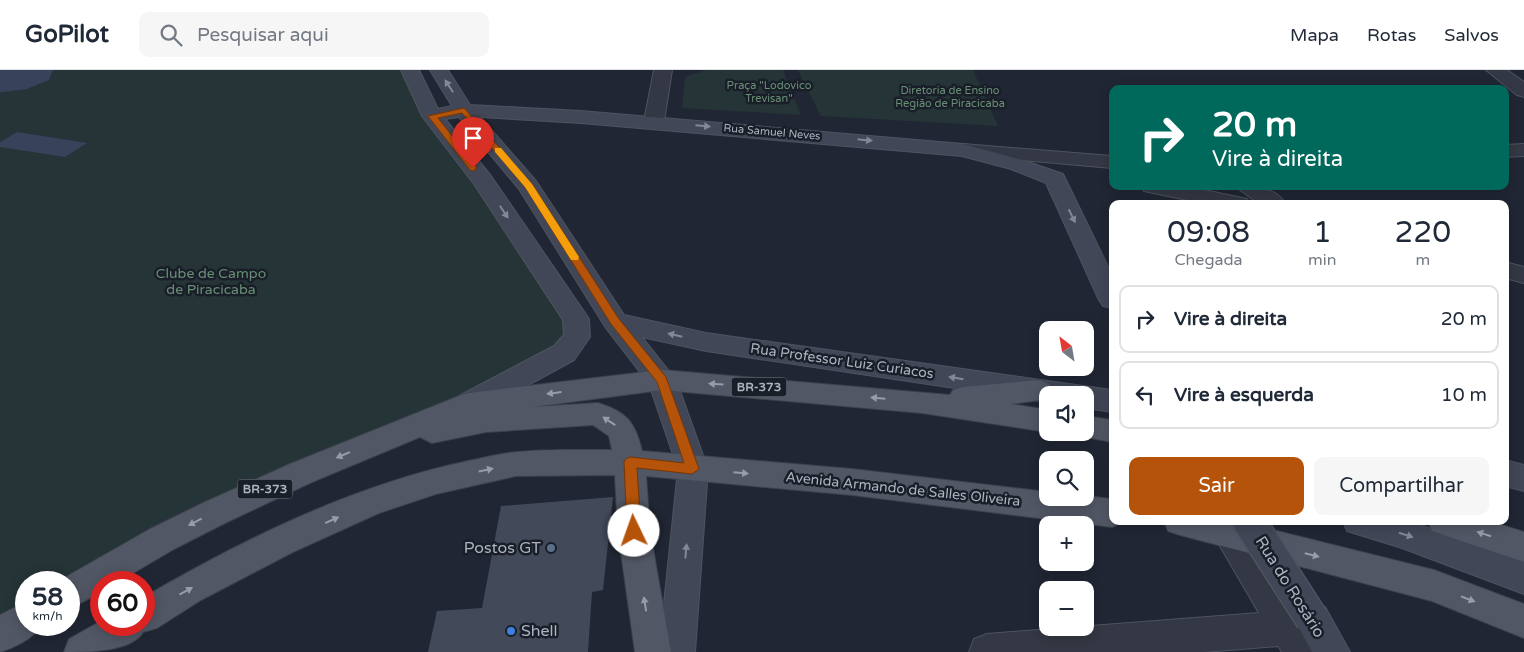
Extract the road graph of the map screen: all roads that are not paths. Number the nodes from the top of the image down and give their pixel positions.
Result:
1 (410, 70) edge
2 (439, 70) edge
3 (1495, 70) edge
4 (668, 72) edge
5 (1524, 91) edge
6 (464, 110) junction
7 (432, 116) junction
8 (654, 121) junction
9 (963, 150) junction
10 (1524, 150) edge
11 (1509, 151) edge
12 (1109, 162) edge
13 (1109, 178) edge
14 (1054, 180) junction
15 (1171, 190) edge
16 (1252, 190) edge
17 (1220, 200) edge
18 (1269, 200) edge
19 (1509, 271) edge
20 (1524, 275) edge
21 (1109, 294) edge
22 (615, 322) junction
23 (662, 380) junction
24 (1039, 391) joint
25 (1094, 398) edge
26 (1109, 400) edge
27 (922, 402) junction
28 (469, 404) junction
29 (1039, 420) edge
30 (1094, 428) edge
31 (1109, 431) edge
32 (374, 442) junction
33 (630, 462) junction
34 (692, 469) junction
35 (1509, 474) edge
36 (1524, 478) edge
37 (1109, 512) edge
38 (1214, 525) edge
39 (1373, 525) edge
40 (1456, 525) edge
41 (1240, 528) edge
42 (1524, 547) edge
43 (1524, 578) edge
44 (80, 587) edge
45 (155, 609) edge
46 (1524, 621) edge
47 (15, 626) edge
48 (1301, 633) edge
49 (0, 635) edge
50 (109, 636) edge
51 (82, 652) edge
52 (653, 652) edge
53 (677, 652) edge
54 (987, 652) edge
55 (1332, 652) edge

1 - 7 street
6 -> 2 street
3 - 5 street
4 - 8 street
6 - 7 street, Rua Samuel Neves
6 - 8 street, Rua Samuel Neves
6 - 22 street
7 -> 28 street
8 -> 9 street, Rua Samuel Neves
9 - 12 street, Rua Samuel Neves
9 - 14 street
10 - 11 street
13 - 14 street
14 -> 21 street
15 - 17 street
16 - 18 street
19 - 20 street
22 - 23 street
24 -> 22 street, Rua Professor Luiz Curiacos
27 -> 23 main road, BR-373
23 -> 28 main road, BR-373
23 - 34 street
24 - 27 main road
25 - 26 street
27 - 29 main road, BR-373
28 - 32 main road, BR-373
30 - 31 main road
33 -> 32 main road
32 -> 44 main road, BR-373
33 - 34 main road, Avenida Armando de Salles Oliveira
45 -> 33 main road
52 -> 33 main road
34 -> 37 main road, Avenida Armando de Salles Oliveira
53 -> 34 street
35 - 36 street
38 - 41 main road
39 -> 43 street
42 -> 40 main road
41 -> 46 main road
41 - 48 street
47 - 49 main road
48 - 54 street
48 - 55 street, Rua do Rosário
50 - 51 main road

